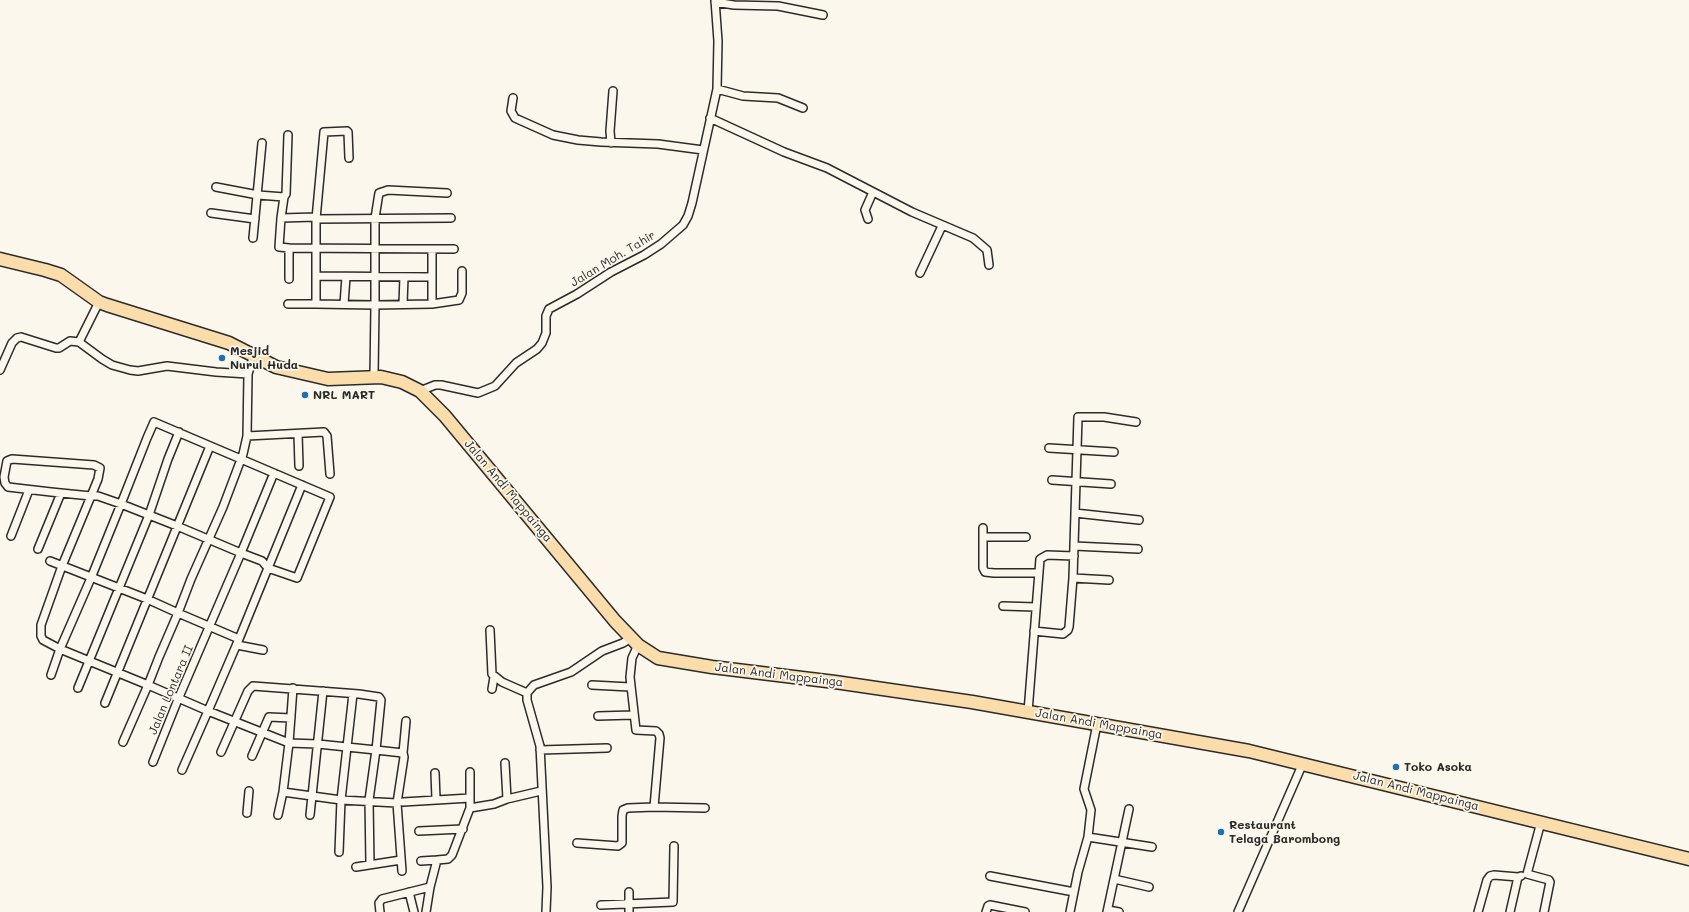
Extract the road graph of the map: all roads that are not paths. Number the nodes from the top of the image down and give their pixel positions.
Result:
1 (715, 1) edge
2 (823, 15) dead end
3 (717, 89) junction
4 (613, 91) dead end
5 (513, 98) dead end
6 (803, 108) dead end
7 (710, 118) junction
8 (288, 135) dead end
9 (262, 142) dead end
10 (611, 143) junction
11 (703, 150) junction
12 (349, 158) dead end
13 (216, 187) dead end
14 (873, 192) junction
15 (447, 193) dead end
16 (258, 195) junction
17 (284, 197) junction
18 (211, 213) dead end
19 (281, 218) junction
20 (316, 218) junction
21 (375, 218) junction
22 (450, 218) dead end
23 (255, 219) junction
24 (868, 219) dead end
25 (942, 226) junction
26 (253, 238) dead end
27 (289, 248) junction
28 (317, 248) junction
29 (375, 248) junction
30 (432, 249) junction
31 (454, 249) dead end
32 (0, 259) edge
33 (988, 265) dead end
34 (462, 272) dead end
35 (920, 273) dead end
36 (317, 276) junction
37 (346, 277) junction
38 (404, 277) junction
39 (432, 277) junction
40 (374, 278) junction
41 (289, 279) dead end
42 (99, 302) junction
43 (288, 304) dead end
44 (316, 304) junction
45 (344, 304) junction
46 (375, 304) junction
47 (403, 304) junction
48 (432, 304) junction
49 (79, 342) junction
50 (254, 356) junction
51 (0, 370) edge
52 (248, 374) junction
53 (374, 376) junction
54 (420, 391) junction
55 (1136, 422) dead end
56 (179, 432) junction
57 (298, 434) junction
58 (247, 436) junction
59 (210, 446) junction
60 (1049, 448) dead end
61 (1077, 450) junction
62 (1114, 452) dead end
63 (241, 460) junction
64 (299, 466) dead end
65 (274, 473) junction
66 (330, 474) dead end
67 (1052, 480) dead end
68 (1077, 481) junction
69 (1111, 484) dead end
70 (302, 485) junction
71 (29, 490) junction
72 (61, 493) junction
73 (92, 496) junction
74 (121, 504) junction
75 (1075, 513) junction
76 (149, 515) junction
77 (1139, 520) dead end
78 (177, 526) junction
79 (983, 528) dead end
80 (11, 536) dead end
81 (983, 537) junction
82 (1026, 538) dead end
83 (209, 540) junction
84 (1074, 546) junction
85 (38, 549) dead end
86 (1138, 549) dead end
87 (241, 553) junction
88 (1074, 556) junction
89 (50, 561) dead end
90 (62, 566) junction
91 (268, 568) junction
92 (1039, 573) junction
93 (91, 578) junction
94 (1073, 578) junction
95 (1109, 580) dead end
96 (119, 588) junction
97 (147, 599) junction
98 (1003, 606) dead end
99 (1036, 607) junction
100 (178, 612) junction
101 (210, 626) junction
102 (490, 630) dead end
103 (1034, 631) junction
104 (238, 642) junction
105 (635, 642) junction
106 (60, 649) junction
107 (263, 650) dead end
108 (89, 662) junction
109 (118, 674) junction
110 (50, 675) dead end
111 (494, 677) junction
112 (148, 685) junction
113 (592, 685) dead end
114 (630, 687) junction
115 (78, 688) dead end
116 (293, 688) junction
117 (492, 690) dead end
118 (323, 691) junction
119 (527, 693) junction
120 (353, 694) junction
121 (178, 698) junction
122 (105, 703) dead end
123 (208, 711) junction
124 (1028, 712) junction
125 (598, 716) dead end
126 (633, 716) junction
127 (291, 718) junction
128 (234, 721) junction
129 (406, 721) dead end
130 (1097, 724) junction
131 (262, 732) junction
132 (123, 742) dead end
133 (289, 743) junction
134 (318, 744) junction
135 (346, 747) junction
136 (607, 748) dead end
137 (376, 750) junction
138 (540, 750) junction
139 (221, 752) dead end
140 (403, 753) junction
141 (252, 756) dead end
142 (152, 762) dead end
143 (505, 763) dead end
144 (1303, 764) junction
145 (182, 770) dead end
146 (470, 772) dead end
147 (435, 773) dead end
148 (249, 791) dead end
149 (541, 791) junction
150 (283, 792) junction
151 (312, 796) junction
152 (470, 798) junction
153 (436, 799) junction
154 (507, 799) junction
155 (341, 800) junction
156 (369, 800) junction
157 (400, 803) junction
158 (654, 807) junction
159 (470, 808) junction
160 (704, 808) dead end
161 (1129, 809) dead end
162 (247, 813) dead end
163 (278, 815) dead end
164 (310, 815) dead end
165 (1540, 822) junction
166 (463, 829) junction
167 (419, 831) dead end
168 (1088, 837) junction
169 (1122, 842) junction
170 (577, 843) dead end
171 (674, 846) dead end
172 (1152, 847) dead end
173 (339, 852) dead end
174 (1689, 859) edge
175 (401, 860) junction
176 (437, 860) junction
177 (421, 861) dead end
178 (370, 864) junction
179 (356, 868) dead end
180 (402, 871) dead end
181 (1527, 874) junction
182 (990, 876) dead end
183 (1518, 877) junction
184 (1114, 879) junction
185 (430, 887) junction
186 (1149, 887) dead end
187 (409, 892) junction
188 (629, 892) dead end
189 (1074, 892) junction
190 (629, 904) junction
191 (601, 905) dead end
192 (987, 909) edge
193 (1108, 911) edge
194 (380, 912) edge
195 (414, 912) edge
196 (426, 912) edge
197 (546, 912) edge
198 (629, 912) edge
199 (1025, 912) edge
200 (1070, 912) edge
201 (1119, 912) edge
202 (1238, 912) edge
203 (1478, 912) edge
204 (1510, 912) edge
205 (1544, 912) edge

1 - 2 street
1 - 3 street, Jalan Moh. Tahir
3 - 6 street
3 - 7 street, Jalan Moh. Tahir
4 - 10 street
5 - 10 street
7 - 11 street, Jalan Moh. Tahir
7 - 14 street
8 - 17 street
9 - 16 street
10 - 11 street
11 - 54 street, Jalan Moh. Tahir
12 - 20 street
13 - 16 street
14 - 24 street
14 - 25 street
15 - 21 street
16 - 17 street
16 - 23 street
17 - 19 street
18 - 23 street
19 - 20 street
19 - 27 street
20 - 21 street
20 - 28 street
21 - 22 street
21 - 29 street
23 - 26 street
25 - 33 street
25 - 35 street
27 - 28 street
27 - 41 street
28 - 29 street
28 - 36 street
29 - 30 street
29 - 40 street
30 - 31 street
30 - 39 street
32 - 42 main road, Jalan Andi Mappainga
34 - 48 street
36 - 37 street
36 - 44 street
37 - 40 street
37 - 45 street
38 - 39 street
38 - 40 street
38 - 47 street
39 - 48 street
40 - 46 street
42 - 49 street
42 - 50 main road, Jalan Andi Mappainga
43 - 44 street
44 - 45 street
45 - 46 street
46 - 47 street
46 - 53 street
47 - 48 street
49 - 51 street
49 - 52 street
50 - 52 street
50 - 53 main road, Jalan Andi Mappainga
52 - 58 street
53 - 54 main road, Jalan Andi Mappainga
54 - 105 main road, Jalan Andi Mappainga
55 - 61 street
56 - 59 street
56 - 74 street
56 - 76 street
57 - 58 street
57 - 64 street
57 - 66 street
58 - 63 street
59 - 63 street
59 - 78 street
60 - 61 street
61 - 62 street
61 - 68 street
63 - 65 street
63 - 83 street
65 - 70 street
65 - 87 street, Jalan Lontara II
67 - 68 street
68 - 69 street
68 - 75 street
70 - 91 street
70 - 91 street
71 - 72 street
71 - 73 street
71 - 80 street
72 - 73 street
72 - 85 street
73 - 74 street
73 - 90 street
74 - 76 street
74 - 93 street
75 - 77 street
75 - 84 street
76 - 78 street
76 - 96 street
78 - 83 street
78 - 97 street
79 - 81 street
81 - 82 street
81 - 92 street
83 - 87 street
83 - 100 street
84 - 86 street
84 - 88 street
87 - 91 street
87 - 101 street, Jalan Lontara II
88 - 92 street
88 - 94 street
89 - 90 street
90 - 93 street
90 - 106 street
91 - 104 street
92 - 99 street
93 - 96 street
93 - 106 street
94 - 95 street
94 - 103 street
96 - 97 street
96 - 108 street
97 - 100 street
97 - 109 street
98 - 99 street
99 - 103 street
100 - 101 street
100 - 112 street
101 - 104 street
101 - 121 street, Jalan Lontara II
102 - 111 street
103 - 124 street
104 - 107 street
104 - 123 street
105 - 114 street
105 - 119 street
105 - 124 main road, Jalan Andi Mappainga
106 - 108 street
106 - 110 street
108 - 109 street
108 - 115 street
109 - 112 street
109 - 122 street
111 - 117 street
111 - 119 street
112 - 121 street
112 - 132 street
113 - 114 street
114 - 126 street
116 - 118 street
116 - 127 street
116 - 128 street
118 - 120 street
118 - 134 street
119 - 138 street
120 - 135 street
120 - 137 street
121 - 123 street
121 - 142 street, Jalan Lontara II
123 - 128 street
123 - 145 street
124 - 130 main road, Jalan Andi Mappainga
125 - 126 street
126 - 158 street
127 - 131 street
127 - 133 street
128 - 131 street
128 - 139 street
129 - 140 street
130 - 144 main road, Jalan Andi Mappainga
130 - 168 street
131 - 133 street
131 - 141 street
133 - 134 street
133 - 150 street
134 - 135 street
134 - 151 street
135 - 137 street
135 - 155 street
136 - 138 street
137 - 140 street
137 - 156 street
138 - 149 street
140 - 157 street
143 - 154 street
144 - 165 main road, Jalan Andi Mappainga
144 - 202 street
146 - 152 street
147 - 153 street
148 - 162 street
149 - 154 street
149 - 197 street
150 - 151 street
150 - 163 street
151 - 155 street
151 - 164 street
152 - 153 street
152 - 159 street
153 - 157 street
154 - 159 street
155 - 156 street
155 - 173 street
156 - 157 street
156 - 178 street
157 - 175 street
158 - 160 street
158 - 170 street
159 - 166 street
161 - 169 street
165 - 174 main road, Jalan Andi Mappainga
165 - 181 street
166 - 167 street
166 - 176 street
168 - 169 street
168 - 189 street
169 - 172 street
169 - 184 street
171 - 190 street
175 - 178 street
175 - 180 street
176 - 177 street
176 - 185 street
178 - 179 street
181 - 183 street
181 - 205 street
182 - 189 street
183 - 203 street
183 - 204 street
184 - 186 street
184 - 193 street
185 - 187 street
185 - 196 street
187 - 194 street
187 - 195 street
188 - 190 street
189 - 200 street
190 - 191 street
190 - 198 street
192 - 199 street
193 - 201 street

